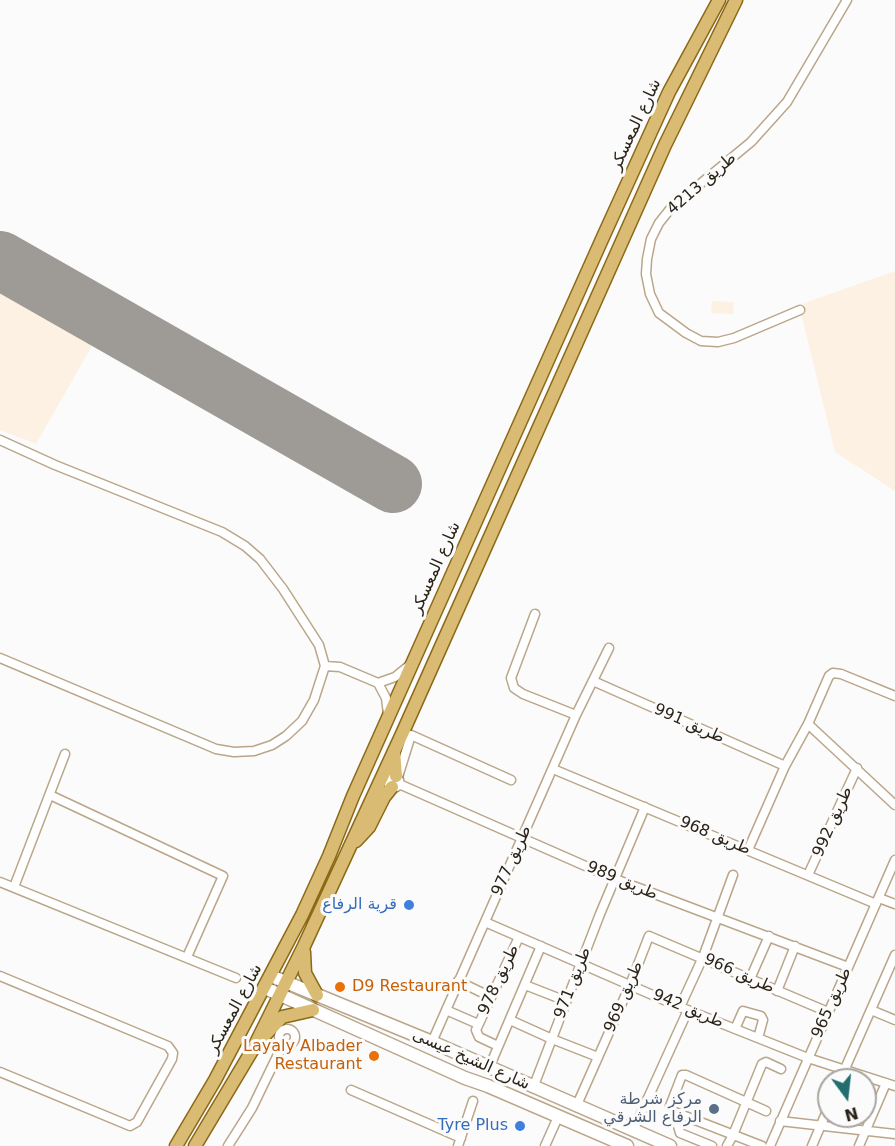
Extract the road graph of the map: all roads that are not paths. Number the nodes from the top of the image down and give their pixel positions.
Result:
1 (719, 0) edge
2 (736, 0) edge
3 (847, 0) edge
4 (800, 310) dead end
5 (0, 440) edge
6 (535, 614) dead end
7 (609, 648) dead end
8 (0, 658) edge
9 (412, 663) junction
10 (325, 666) junction
11 (593, 681) junction
12 (378, 683) junction
13 (895, 696) edge
14 (576, 715) junction
15 (388, 718) junction
16 (808, 724) junction
17 (393, 751) junction
18 (65, 754) dead end
19 (785, 766) junction
20 (857, 768) junction
21 (553, 769) junction
22 (512, 780) dead end
23 (396, 781) junction
24 (50, 795) junction
25 (895, 805) edge
26 (645, 807) junction
27 (522, 838) junction
28 (350, 845) junction
29 (748, 850) junction
30 (895, 860) edge
31 (734, 875) dead end
32 (808, 875) junction
33 (615, 879) junction
34 (0, 882) edge
35 (14, 887) junction
36 (878, 901) junction
37 (895, 904) edge
38 (718, 916) junction
39 (485, 922) junction
40 (649, 936) joint
41 (769, 936) junction
42 (519, 937) junction
43 (541, 945) junction
44 (304, 946) junction
45 (795, 946) junction
46 (895, 955) edge
47 (187, 957) junction
48 (702, 957) junction
49 (581, 963) junction
50 (848, 967) junction
51 (0, 976) edge
52 (237, 978) dead end
53 (750, 980) junction
54 (458, 981) junction
55 (268, 982) junction
56 (286, 983) junction
57 (525, 985) junction
58 (630, 985) junction
59 (777, 991) junction
60 (280, 994) junction
61 (317, 995) junction
62 (491, 997) junction
63 (566, 1001) junction
64 (684, 1008) junction
65 (313, 1010) junction
66 (446, 1010) junction
67 (871, 1010) junction
68 (828, 1012) junction
69 (510, 1020) junction
70 (895, 1020) edge
71 (478, 1024) junction
72 (735, 1029) junction
73 (758, 1038) junction
74 (552, 1039) junction
75 (432, 1042) junction
76 (283, 1044) dead end
77 (498, 1046) junction
78 (253, 1049) junction
79 (598, 1057) junction
80 (808, 1058) junction
81 (489, 1068) junction
82 (842, 1068) edge
83 (845, 1068) edge
84 (781, 1069) dead end
85 (0, 1072) edge
86 (891, 1085) edge
87 (532, 1088) junction
88 (351, 1090) dead end
89 (473, 1101) dead end
90 (747, 1102) junction
91 (576, 1107) junction
92 (766, 1111) dead end
93 (682, 1114) junction
94 (558, 1117) junction
95 (780, 1121) junction
96 (817, 1125) edge
97 (820, 1128) edge
98 (844, 1128) edge
99 (633, 1131) junction
100 (866, 1131) junction
101 (895, 1134) edge
102 (734, 1135) junction
103 (460, 1142) edge
104 (176, 1146) edge
105 (195, 1146) edge
106 (228, 1146) edge
107 (545, 1146) edge
108 (627, 1146) edge
109 (670, 1146) edge
110 (712, 1146) edge
111 (727, 1146) edge
112 (762, 1146) edge
113 (770, 1146) edge
114 (812, 1146) edge
115 (859, 1146) edge

1 - 9 main road, شارع المعسكر
2 - 17 main road, شارع المعسكر
3 - 4 street, طريق 4213
5 - 10 street
6 - 14 street
7 - 11 street, طريق 977
8 - 10 street
9 - 12 street
9 - 15 main road, شارع المعسكر
10 - 12 street
11 - 14 street, طريق 977
11 - 19 street, طريق 991
12 - 15 street
13 - 16 street
14 - 21 street, طريق 977
15 - 55 main road, شارع المعسكر
16 - 19 street
16 - 20 street, طريق 992
17 - 23 main road
17 - 28 main road, شارع المعسكر
18 - 24 street
19 - 29 street
20 - 25 street, طريق 992
20 - 32 street, طريق 992
21 - 26 street, طريق 968
21 - 27 street, طريق 977
22 - 23 street
23 - 27 street, طريق 989
23 - 28 main road
24 - 35 street
24 - 47 street
26 - 29 street, طريق 968
26 - 33 street, طريق 971
27 - 33 street, طريق 989
27 - 39 street, طريق 977
28 - 44 main road, شارع المعسكر
29 - 32 street, طريق 968
30 - 36 street, طريق 965
31 - 38 street
32 - 36 street, طريق 968
33 - 38 street, طريق 989
33 - 49 street, طريق 971
34 - 35 street
35 - 47 street
36 - 37 street, طريق 968
36 - 50 street, طريق 965
38 - 41 street, طريق 989
38 - 48 street
39 - 42 street, طريق 942
39 - 54 street, طريق 977
40 - 48 street, طريق 966
40 - 58 street, طريق 969
41 - 45 street, طريق 989
41 - 53 street
42 - 43 street, طريق 942
42 - 62 street, طريق 978
43 - 49 street, طريق 942
43 - 57 street
44 - 56 main road, شارع المعسكر
44 - 61 main road
45 - 50 street, طريق 989
45 - 59 street
46 - 67 street
47 - 52 street
48 - 53 street, طريق 966
48 - 64 street
49 - 58 street, طريق 942
49 - 63 street, طريق 971
50 - 68 street, طريق 965
51 - 85 street
53 - 59 street, طريق 966
54 - 62 street
54 - 66 street, طريق 977
55 - 56 street, شارع الشيخ عيسى
55 - 60 street, شارع الشيخ عيسى
55 - 104 main road, شارع المعسكر
56 - 60 main road, شارع المعسكر
56 - 61 street, شارع الشيخ عيسى
57 - 63 street
57 - 69 street
58 - 64 street, طريق 942
58 - 79 street, طريق 969
59 - 68 street, طريق 966
60 - 65 street, شارع الشيخ عيسى
60 - 78 main road, شارع المعسكر
61 - 75 street, شارع الشيخ عيسى
62 - 71 street, طريق 978
63 - 74 street, طريق 971
64 - 72 street, طريق 942
64 - 99 street
65 - 78 main road
65 - 94 street, شارع الشيخ عيسى
66 - 71 street, طريق 978
66 - 75 street, طريق 977
67 - 70 street
67 - 83 street
68 - 80 street, طريق 965
69 - 74 street
69 - 77 street
71 - 77 street, طريق 978
72 - 73 street, طريق 942
72 - 73 street
73 - 80 street, طريق 942
74 - 79 street
74 - 87 street, طريق 971
75 - 81 street, شارع الشيخ عيسى
76 - 106 street
77 - 81 street
78 - 105 main road, شارع المعسكر
79 - 91 street, طريق 969
80 - 82 street, طريق 942
80 - 95 street, طريق 965
81 - 87 street, شارع الشيخ عيسى
84 - 90 street
86 - 100 street
87 - 91 street, شارع الشيخ عيسى
88 - 103 street
89 - 103 street
90 - 92 street
90 - 93 street
90 - 102 street
91 - 99 street, شارع الشيخ عيسى
93 - 102 street
93 - 110 street
94 - 107 street
94 - 108 street, شارع الشيخ عيسى
95 - 96 street
95 - 113 street, طريق 965
97 - 114 street
98 - 100 street
99 - 109 street, شارع الشيخ عيسى
100 - 101 street
100 - 115 street
102 - 111 street
102 - 112 street

